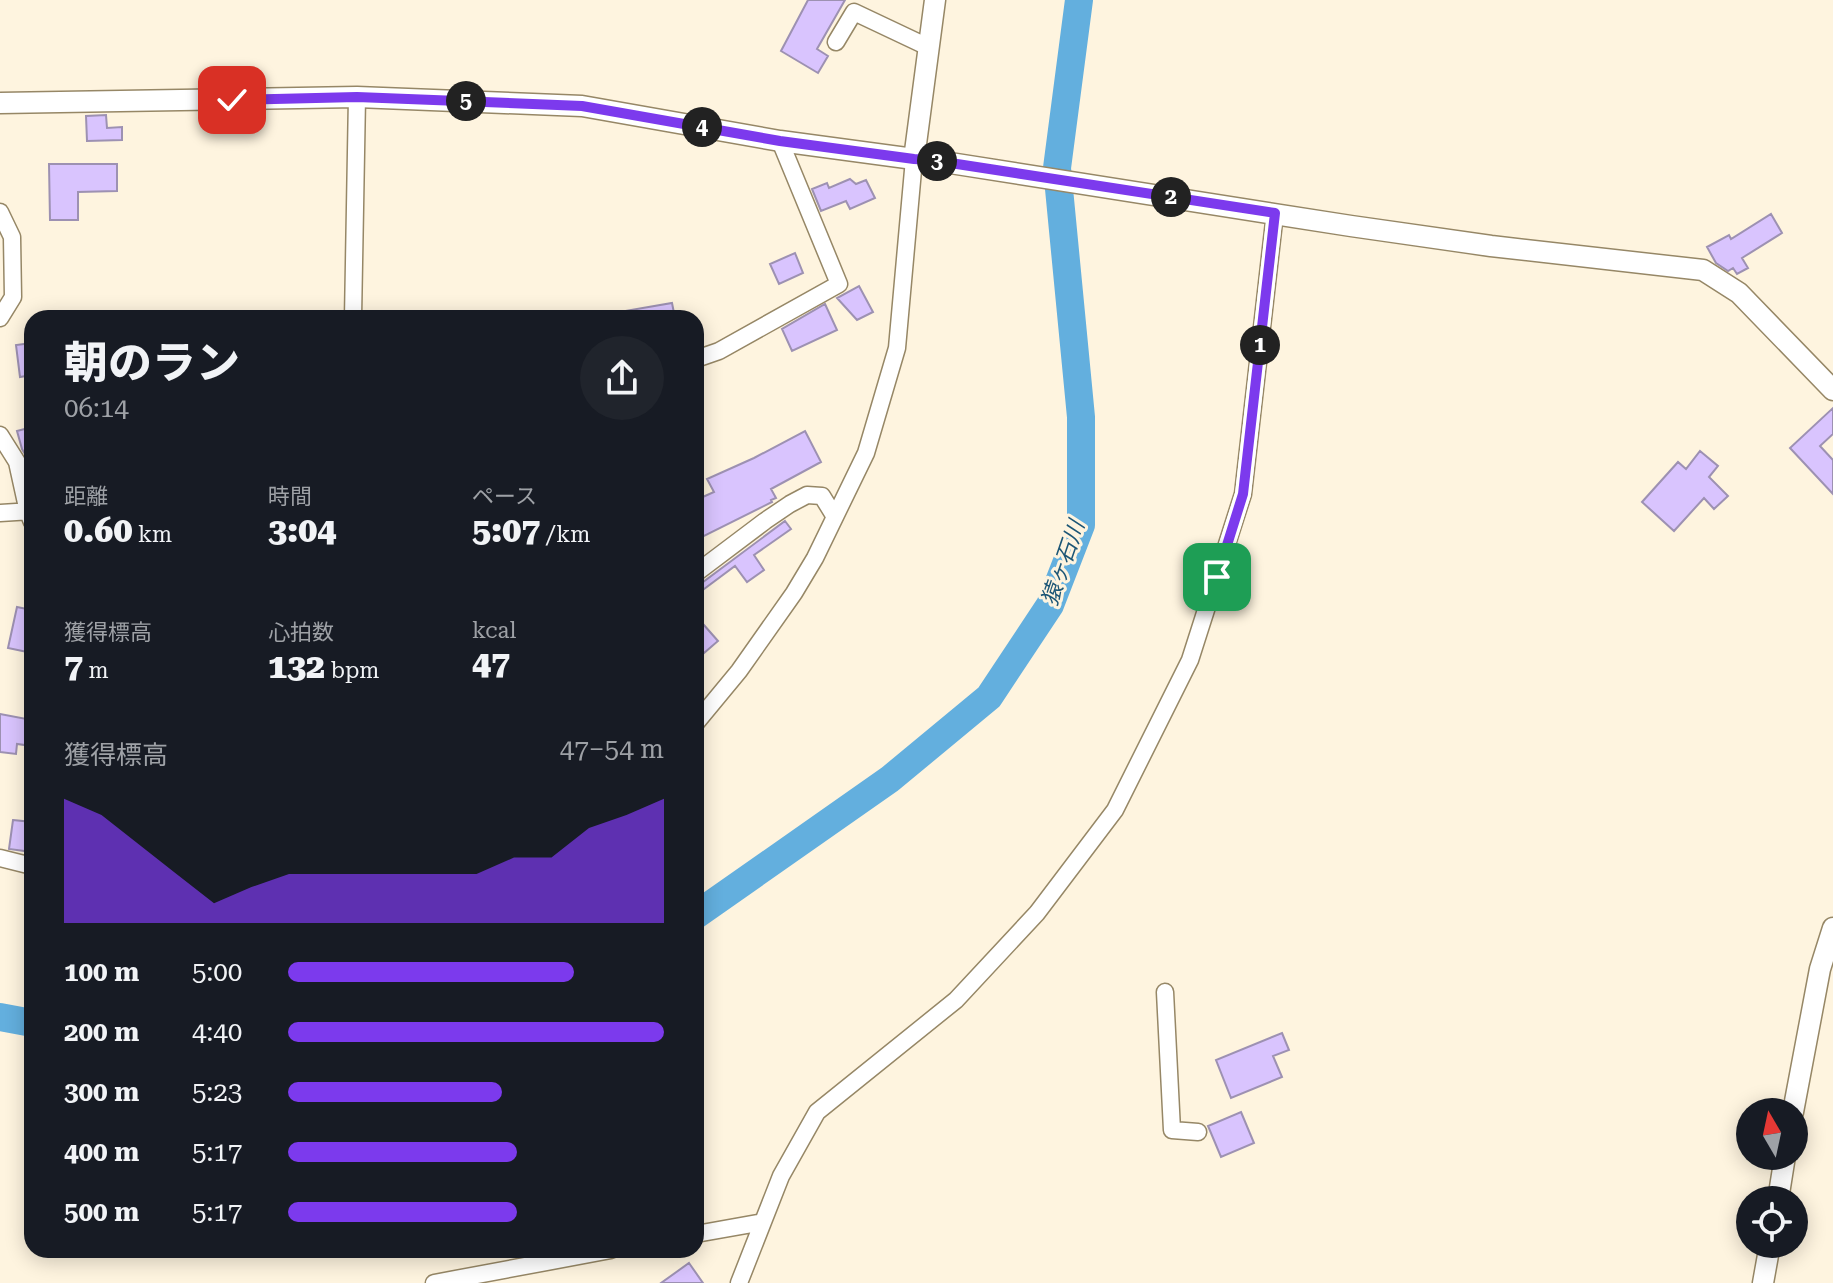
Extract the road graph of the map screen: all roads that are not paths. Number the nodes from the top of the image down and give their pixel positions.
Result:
1 (935, 0) edge
2 (836, 42) dead end
3 (928, 47) junction
4 (357, 97) junction
5 (0, 103) edge
6 (780, 141) junction
7 (922, 160) junction
8 (0, 212) edge
9 (1275, 213) junction
10 (353, 310) edge
11 (0, 318) edge
12 (704, 356) edge
13 (1833, 390) edge
14 (0, 435) edge
15 (24, 488) edge
16 (0, 513) edge
17 (24, 515) edge
18 (835, 517) junction
19 (704, 567) edge
20 (704, 713) edge
21 (0, 858) edge
22 (24, 864) edge
23 (1833, 928) edge
24 (1165, 992) dead end
25 (1796, 1098) edge
26 (1198, 1132) dead end
27 (763, 1222) junction
28 (704, 1233) edge
29 (568, 1258) edge
30 (1767, 1258) edge
31 (434, 1283) edge
32 (739, 1283) edge
33 (1763, 1283) edge

1 - 3 street
2 - 3 street
3 - 7 street
4 - 5 street
4 - 6 street
4 - 10 street
6 - 7 street
6 - 12 street
7 - 9 street
7 - 18 street
8 - 11 street
9 - 13 street
9 - 27 street
14 - 15 street
16 - 17 street
18 - 19 street
18 - 20 street
21 - 22 street
23 - 25 street
24 - 26 street
27 - 28 street
27 - 32 street
29 - 31 street
30 - 33 street

